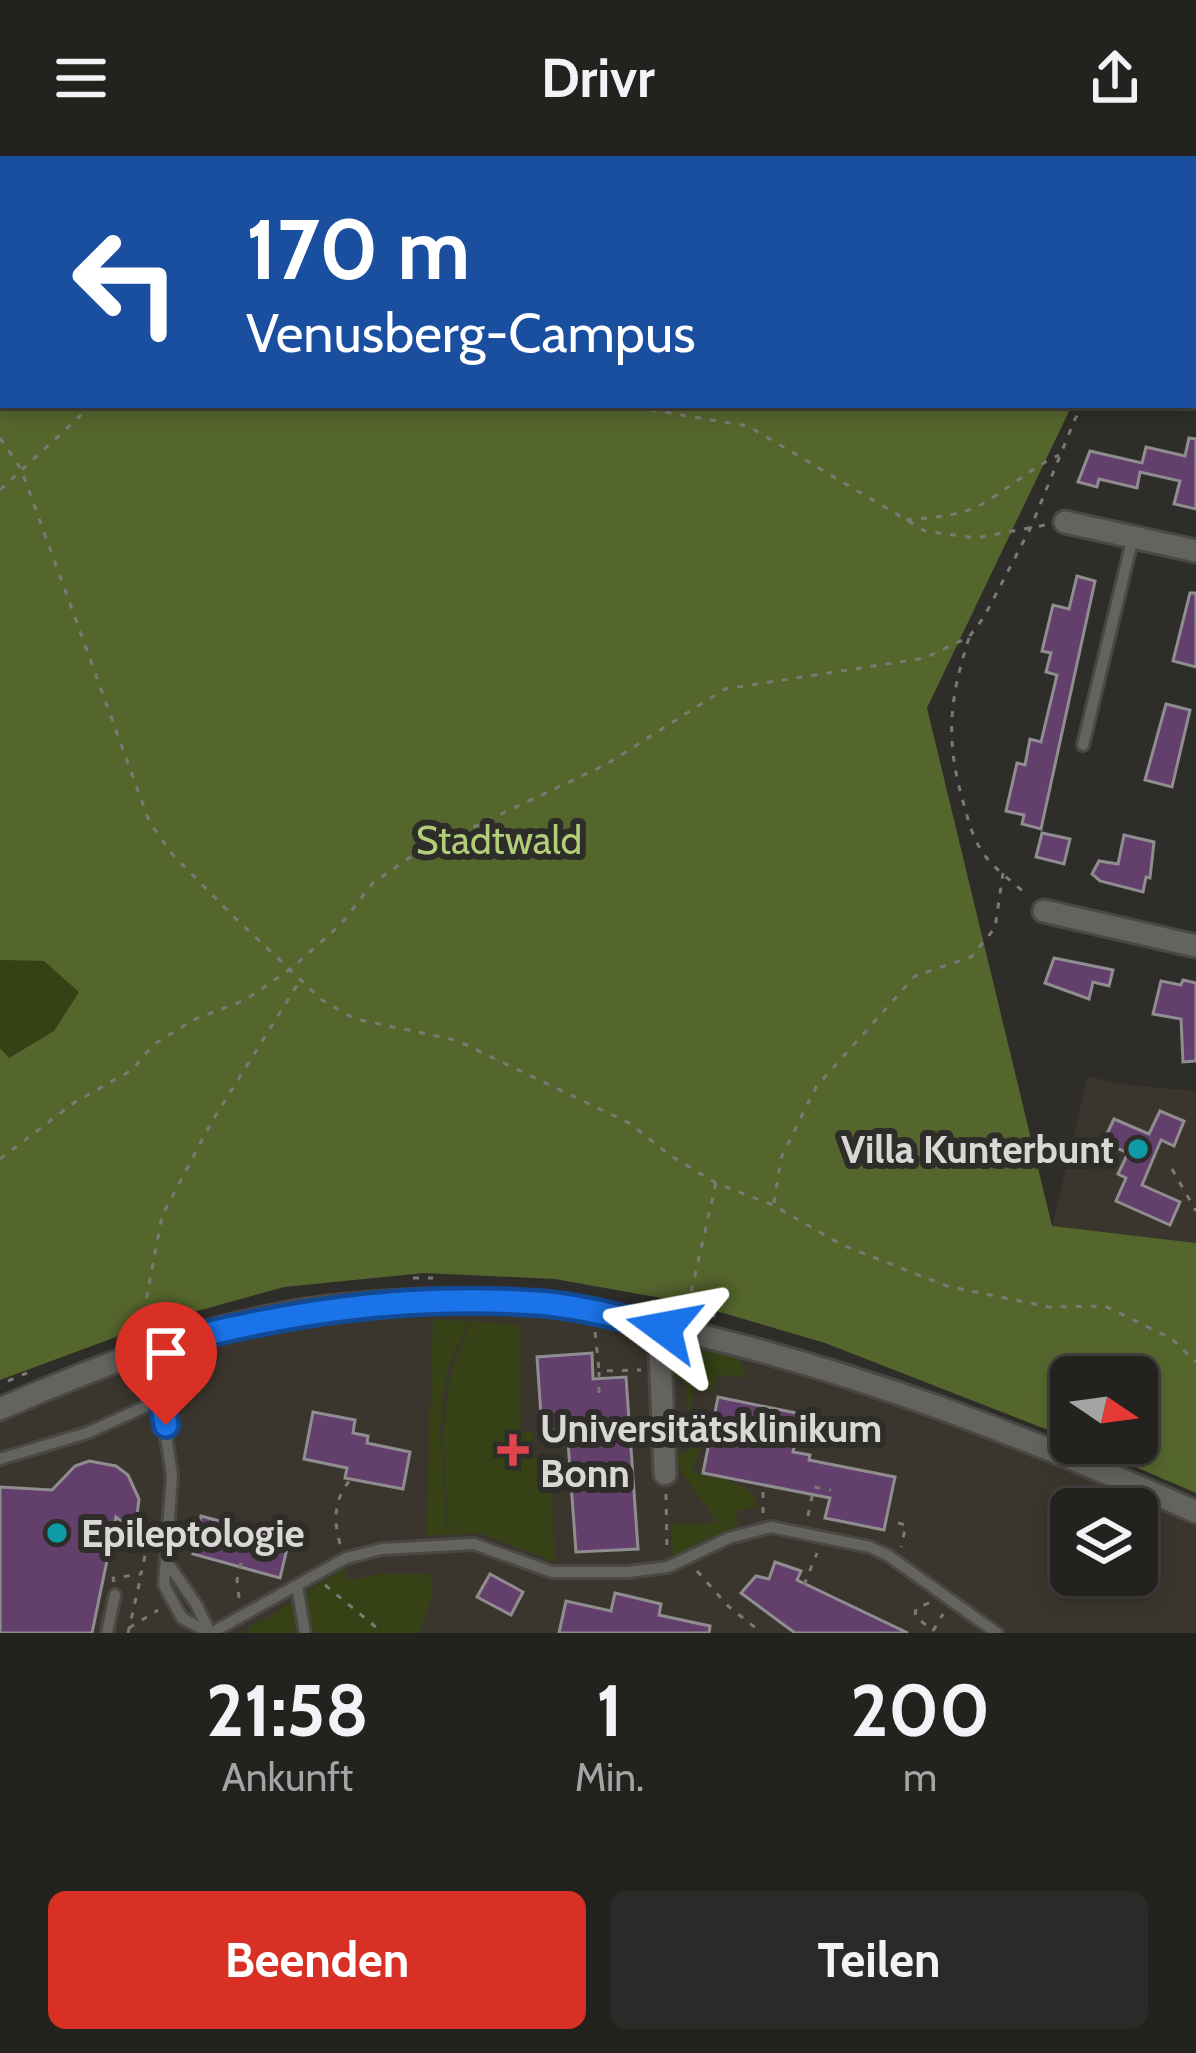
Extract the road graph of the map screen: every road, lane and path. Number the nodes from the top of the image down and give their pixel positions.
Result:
1 (89, 408) edge
2 (639, 408) edge
3 (1083, 408) edge
4 (0, 438) edge
5 (1060, 454) junction
6 (12, 456) junction
7 (21, 469) junction
8 (12, 478) junction
9 (0, 490) edge
10 (902, 520) junction
11 (1065, 522) joint
12 (1031, 527) junction
13 (1133, 537) junction
14 (1196, 551) edge
15 (969, 637) junction
16 (1083, 746) dead end
17 (1003, 873) junction
18 (1044, 910) joint
19 (1196, 946) edge
20 (292, 968) junction
21 (301, 981) junction
22 (0, 1159) edge
23 (1172, 1169) dead end
24 (716, 1183) junction
25 (773, 1205) junction
26 (1196, 1211) edge
27 (444, 1278) dead end
28 (399, 1280) dead end
29 (644, 1300) dead end
30 (688, 1308) junction
31 (598, 1312) junction
32 (733, 1321) dead end
33 (664, 1328) junction
34 (147, 1338) junction
35 (1196, 1362) edge
36 (43, 1367) dead end
37 (661, 1370) junction
38 (599, 1371) junction
39 (0, 1384) edge
40 (599, 1393) dead end
41 (163, 1400) junction
42 (0, 1409) edge
43 (0, 1459) edge
44 (665, 1474) joint
45 (351, 1479) dead end
46 (763, 1485) dead end
47 (831, 1490) dead end
48 (1196, 1512) edge
49 (170, 1520) junction
50 (898, 1523) dead end
51 (763, 1529) junction
52 (805, 1532) junction
53 (242, 1558) dead end
54 (346, 1558) junction
55 (688, 1560) junction
56 (896, 1560) junction
57 (167, 1562) junction
58 (813, 1564) dead end
59 (668, 1568) junction
60 (141, 1574) junction
61 (315, 1576) junction
62 (116, 1577) dead end
63 (804, 1585) dead end
64 (297, 1586) junction
65 (115, 1595) dead end
66 (172, 1602) junction
67 (931, 1603) dead end
68 (247, 1616) junction
69 (940, 1620) dead end
70 (128, 1630) edge
71 (933, 1632) edge
72 (107, 1633) edge
73 (210, 1633) edge
74 (305, 1633) edge
75 (383, 1633) edge
76 (762, 1633) edge
77 (998, 1633) edge

1 - 7 path
2 - 10 path
3 - 5 path
4 - 6 path
5 - 10 path
5 - 12 path
6 - 7 path
6 - 8 path
7 - 8 path
7 - 20 path
8 - 9 path
10 - 12 path
11 - 12 path
11 - 13 street
12 - 15 path
13 - 14 street
13 - 16 lane
15 - 17 path
15 - 20 path
17 - 18 path
17 - 25 path
18 - 19 street
20 - 21 path
20 - 22 path
21 - 24 path
21 - 34 path
23 - 26 path
24 - 25 path
24 - 30 path
25 - 35 path
27 - 28 path
29 - 30 path
30 - 32 path
31 - 33 street
31 - 34 street
31 - 38 path
33 - 37 street
33 - 48 street
34 - 41 lane
34 - 42 street
36 - 39 path
37 - 38 path
37 - 44 street
38 - 40 path
41 - 43 lane
41 - 49 lane
44 - 59 path
45 - 54 path
46 - 51 path
47 - 52 path
49 - 57 lane
49 - 60 path
50 - 56 path
51 - 52 lane
51 - 55 lane
52 - 56 lane
53 - 68 path
54 - 59 lane
54 - 61 lane
55 - 59 lane
55 - 76 path
56 - 77 lane
57 - 66 lane
57 - 73 lane
58 - 63 path
60 - 62 path
60 - 70 path
61 - 64 lane
61 - 75 path
64 - 68 lane
64 - 74 lane
65 - 72 lane
66 - 70 path
66 - 73 lane
67 - 71 path
68 - 73 lane
69 - 71 path

